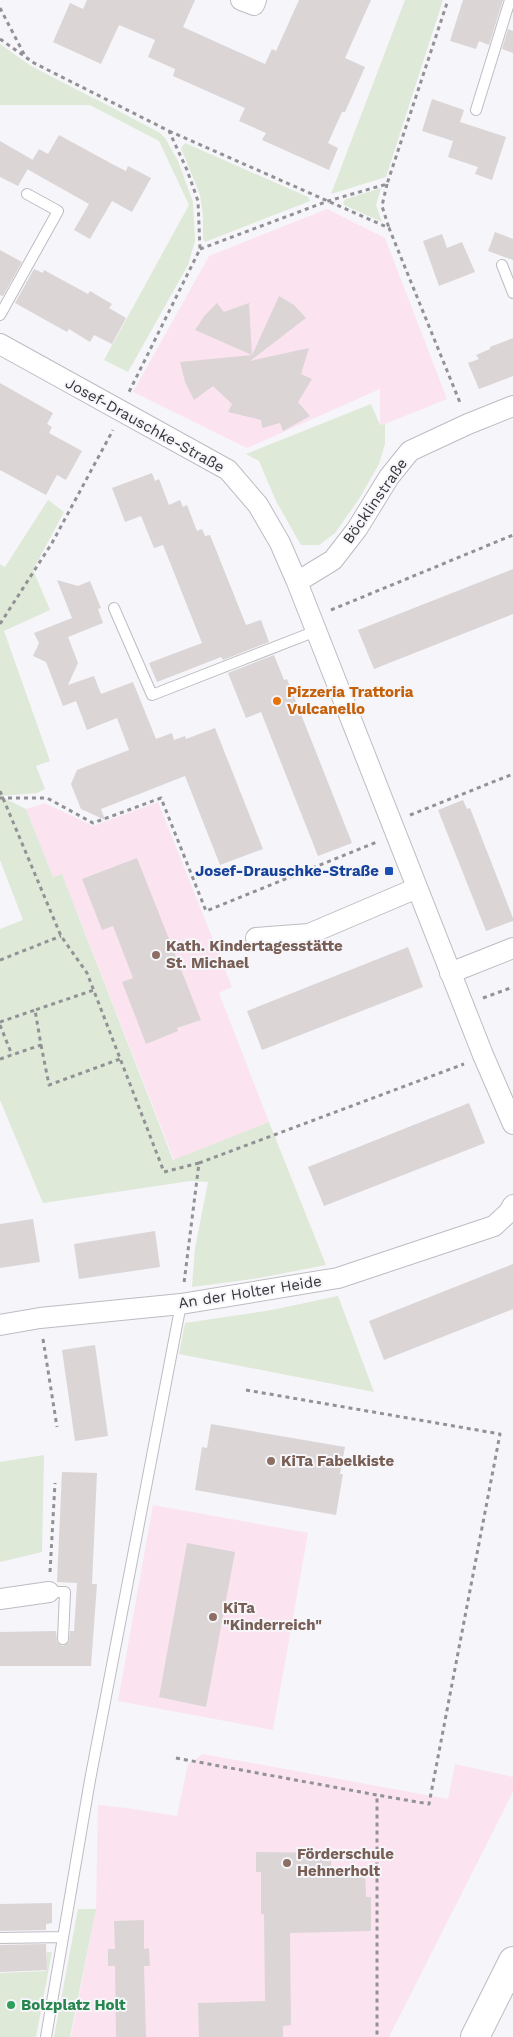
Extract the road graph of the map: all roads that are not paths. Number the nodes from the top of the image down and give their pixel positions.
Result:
1 (240, 0) edge
2 (256, 0) edge
3 (510, 0) edge
4 (476, 110) dead end
5 (27, 194) dead end
6 (502, 265) dead end
7 (513, 292) edge
8 (0, 315) edge
9 (0, 344) edge
10 (513, 406) edge
11 (297, 582) junction
12 (114, 608) dead end
13 (313, 624) junction
14 (417, 888) junction
15 (256, 938) dead end
16 (513, 948) edge
17 (450, 972) junction
18 (513, 1124) edge
19 (513, 1205) edge
20 (181, 1304) junction
21 (0, 1325) edge
22 (49, 1592) joint
23 (0, 1599) edge
24 (63, 1638) dead end
25 (63, 1937) junction
26 (0, 1938) edge
27 (513, 1961) edge
28 (46, 2037) edge
29 (475, 2037) edge

1 - 2 street
3 - 4 lane
5 - 8 lane
6 - 7 lane
9 - 11 street, Josef-Drauschke-Straße
10 - 11 street, Böcklinstraße
11 - 13 street, Josef-Drauschke-Straße
12 - 13 lane
13 - 14 street, Josef-Drauschke-Straße
14 - 15 street
14 - 17 street, Josef-Drauschke-Straße
16 - 17 street
17 - 18 street, Josef-Drauschke-Straße
19 - 20 street, An der Holter Heide
20 - 21 street, An der Holter Heide
20 - 25 lane
22 - 23 street
22 - 24 lane
25 - 26 lane
25 - 28 lane
27 - 29 highway

